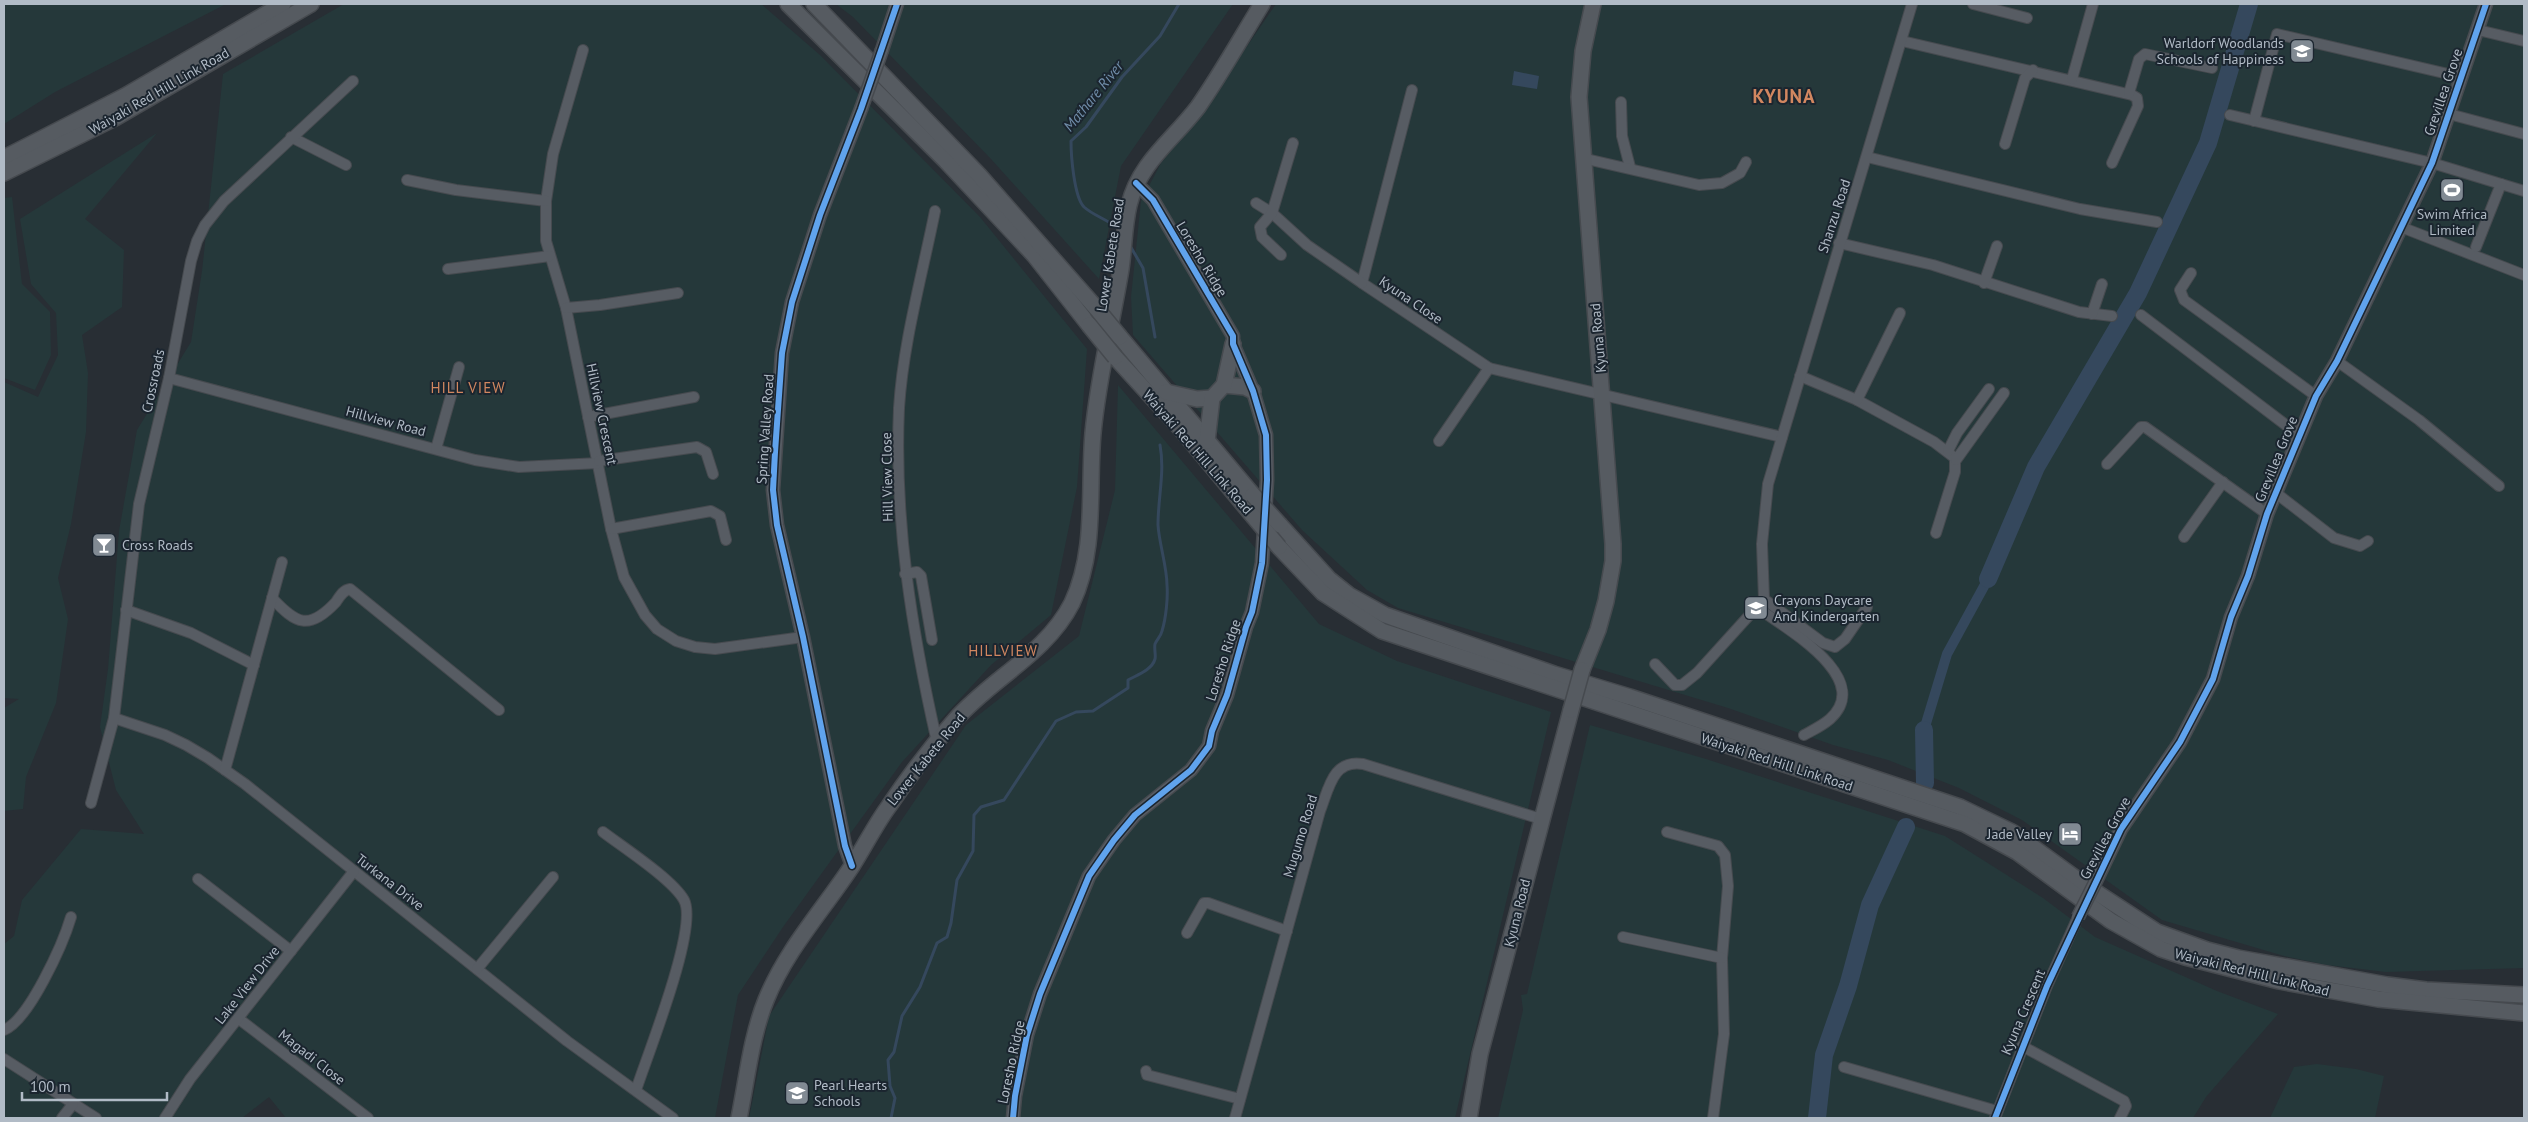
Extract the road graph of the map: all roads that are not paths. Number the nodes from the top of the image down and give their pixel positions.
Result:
1 (283, 4) edge
2 (311, 4) edge
3 (788, 4) edge
4 (814, 4) edge
5 (897, 4) edge
6 (1262, 4) edge
7 (1593, 4) edge
8 (1912, 4) edge
9 (1973, 4) edge
10 (2092, 4) edge
11 (2486, 4) edge
12 (2028, 18) dead end
13 (2478, 30) junction
14 (1902, 41) junction
15 (2524, 41) edge
16 (584, 50) dead end
17 (2212, 68) dead end
18 (2033, 70) junction
19 (2461, 77) junction
20 (2072, 79) junction
21 (353, 81) dead end
22 (1412, 90) dead end
23 (2129, 94) junction
24 (1621, 102) dead end
25 (2449, 114) junction
26 (2230, 115) dead end
27 (2254, 121) junction
28 (2524, 134) edge
29 (291, 137) junction
30 (1293, 143) dead end
31 (2005, 144) dead end
32 (4, 158) edge
33 (1582, 158) junction
34 (1867, 158) junction
35 (1746, 162) dead end
36 (2112, 163) dead end
37 (2432, 163) junction
38 (346, 165) dead end
39 (1630, 167) junction
40 (4, 173) edge
41 (407, 180) dead end
42 (1136, 183) junction
43 (2501, 184) junction
44 (2524, 191) edge
45 (546, 201) junction
46 (1256, 203) dead end
47 (935, 211) dead end
48 (1272, 213) junction
49 (2157, 222) dead end
50 (2401, 227) junction
51 (1839, 243) junction
52 (1997, 246) dead end
53 (2476, 247) dead end
54 (1281, 255) dead end
55 (550, 256) junction
56 (448, 269) dead end
57 (2191, 273) dead end
58 (2524, 275) edge
59 (1984, 282) junction
60 (1362, 283) junction
61 (2102, 284) dead end
62 (678, 293) dead end
63 (566, 308) junction
64 (1900, 313) dead end
65 (2092, 314) junction
66 (2140, 315) dead end
67 (2112, 316) dead end
68 (1233, 344) junction
69 (2337, 360) junction
70 (459, 367) dead end
71 (1489, 368) junction
72 (1800, 376) junction
73 (169, 378) junction
74 (1224, 385) junction
75 (1989, 389) dead end
76 (1253, 391) junction
77 (1166, 392) junction
78 (2004, 393) dead end
79 (1603, 395) junction
80 (2316, 396) junction
81 (694, 397) dead end
82 (1212, 398) junction
83 (1857, 400) junction
84 (588, 417) junction
85 (2300, 435) junction
86 (1782, 437) junction
87 (1207, 440) junction
88 (1439, 441) dead end
89 (436, 449) junction
90 (1948, 451) junction
91 (1956, 460) junction
92 (599, 462) junction
93 (2107, 464) dead end
94 (713, 474) dead end
95 (2223, 482) junction
96 (2498, 486) dead end
97 (2276, 493) junction
98 (2267, 514) junction
99 (611, 529) junction
100 (1936, 534) dead end
101 (2184, 537) dead end
102 (726, 540) dead end
103 (2368, 541) dead end
104 (282, 562) dead end
105 (905, 574) junction
106 (272, 598) junction
107 (1761, 603) junction
108 (1867, 607) dead end
109 (126, 610) junction
110 (803, 637) junction
111 (932, 640) dead end
112 (1655, 664) dead end
113 (254, 665) junction
114 (499, 710) dead end
115 (114, 718) junction
116 (1804, 735) dead end
117 (936, 742) junction
118 (224, 770) junction
119 (91, 803) dead end
120 (1541, 819) junction
121 (603, 832) dead end
122 (1667, 832) dead end
123 (852, 866) junction
124 (354, 870) junction
125 (553, 878) dead end
126 (198, 879) dead end
127 (71, 917) dead end
128 (2078, 917) joint
129 (1287, 930) junction
130 (1187, 933) dead end
131 (1623, 937) dead end
132 (291, 951) junction
133 (1722, 958) junction
134 (477, 969) junction
135 (2524, 995) edge
136 (2524, 1013) edge
137 (239, 1019) junction
138 (4, 1030) edge
139 (2022, 1046) junction
140 (4, 1059) edge
141 (1844, 1068) dead end
142 (1146, 1072) dead end
143 (636, 1090) junction
144 (1240, 1099) junction
145 (73, 1104) junction
146 (1996, 1114) edge
147 (62, 1118) edge
148 (96, 1118) edge
149 (165, 1118) edge
150 (368, 1118) edge
151 (673, 1118) edge
152 (739, 1118) edge
153 (1013, 1118) edge
154 (1235, 1118) edge
155 (1468, 1118) edge
156 (1713, 1118) edge
157 (2120, 1118) edge

1 - 32 main road, Waiyaki Red Hill Link Road
2 - 40 main road, Waiyaki Red Hill Link Road
3 - 136 main road, Waiyaki Red Hill Link Road, bridge
4 - 77 main road, Waiyaki Red Hill Link Road, bridge
5 - 110 street, Spring Valley Road, bridge
6 - 42 main road, Lower Kabete Road
7 - 33 main road, Kyuna Road
8 - 14 street, Shanzu Road
9 - 12 street
10 - 20 street
11 - 13 street, Grevillea Grove
13 - 15 street
13 - 19 street, Grevillea Grove
14 - 18 street
14 - 34 street, Shanzu Road
16 - 45 street, Hillview Crescent
17 - 23 street
18 - 20 street
18 - 31 street
19 - 25 street, Grevillea Grove
19 - 27 street
20 - 23 street
21 - 29 street, Crossroads
22 - 60 street, Kyuna Close
23 - 36 street
24 - 39 street
25 - 28 street
25 - 37 street, Grevillea Grove
26 - 27 street
27 - 37 street
29 - 38 street
29 - 73 street, Crossroads
30 - 48 street
33 - 39 street
33 - 79 main road, Kyuna Road
34 - 49 street
34 - 51 street, Shanzu Road
35 - 39 street
37 - 43 street
37 - 50 street, Grevillea Grove
41 - 45 street
42 - 68 street, Loresho Ridge
42 - 117 main road, Lower Kabete Road
43 - 44 street
43 - 53 street
45 - 55 street, Hillview Crescent
46 - 48 street
47 - 105 street, Hill View Close
48 - 54 street
48 - 60 street
50 - 58 street
50 - 69 street, Grevillea Grove
51 - 59 street
51 - 72 street, Shanzu Road
52 - 59 street
55 - 56 street
55 - 63 street, Hillview Crescent
57 - 80 street
59 - 65 street
60 - 71 street, Kyuna Close
61 - 65 street
62 - 63 street
63 - 84 street, Hillview Crescent
64 - 83 street
65 - 67 street
66 - 85 street
68 - 74 main road
68 - 76 street, Loresho Ridge
69 - 80 street, Grevillea Grove
69 - 96 street
70 - 89 street
71 - 79 street, Kyuna Close
71 - 88 street
72 - 83 street
72 - 86 street, Shanzu Road
73 - 89 street, Hillview Road
73 - 109 street, Crossroads
74 - 76 main road
74 - 82 main road
75 - 90 street
76 - 153 street, Loresho Ridge
77 - 82 main road
77 - 87 main road, Waiyaki Red Hill Link Road
78 - 91 street
79 - 86 street
79 - 120 main road, Kyuna Road, bridge
80 - 85 street, Grevillea Grove
81 - 84 street
82 - 87 main road
83 - 90 street
84 - 92 street, Hillview Crescent
85 - 97 street, Grevillea Grove
86 - 107 street, Shanzu Road
87 - 135 main road, Waiyaki Red Hill Link Road, bridge
89 - 92 street, Hillview Road
90 - 91 street
91 - 100 street
92 - 94 street, Hillview Road
92 - 99 street, Hillview Crescent
93 - 95 street
95 - 98 street
95 - 101 street
97 - 98 street, Grevillea Grove
97 - 103 street
98 - 128 street, Grevillea Grove, bridge
99 - 102 street
99 - 110 street, Hillview Crescent
104 - 106 street
105 - 111 street
105 - 117 street, Hill View Close
106 - 113 street
106 - 114 street
107 - 108 street
107 - 112 street
107 - 116 street
109 - 113 street
109 - 115 street, Crossroads
110 - 123 street, Spring Valley Road
113 - 118 street
115 - 118 street, Turkana Drive
115 - 119 street, Crossroads
117 - 123 main road, Lower Kabete Road
118 - 124 street, Turkana Drive
120 - 129 street, Mugumo Road
120 - 155 main road, Kyuna Road
121 - 143 street
122 - 133 street
123 - 152 main road, Lower Kabete Road
124 - 132 street, Lake View Drive
124 - 134 street, Turkana Drive
125 - 134 street
126 - 132 street
127 - 138 street
128 - 139 street, Kyuna Crescent
129 - 130 street
129 - 144 street, Mugumo Road
131 - 133 street
132 - 137 street, Lake View Drive
133 - 156 street
134 - 143 street, Turkana Drive
137 - 149 street, Lake View Drive
137 - 150 street, Magadi Close
139 - 146 street, Kyuna Crescent
139 - 157 street
140 - 145 street
141 - 146 street
142 - 144 street
143 - 151 street, Turkana Drive
144 - 154 street, Mugumo Road
145 - 147 street
145 - 148 street

